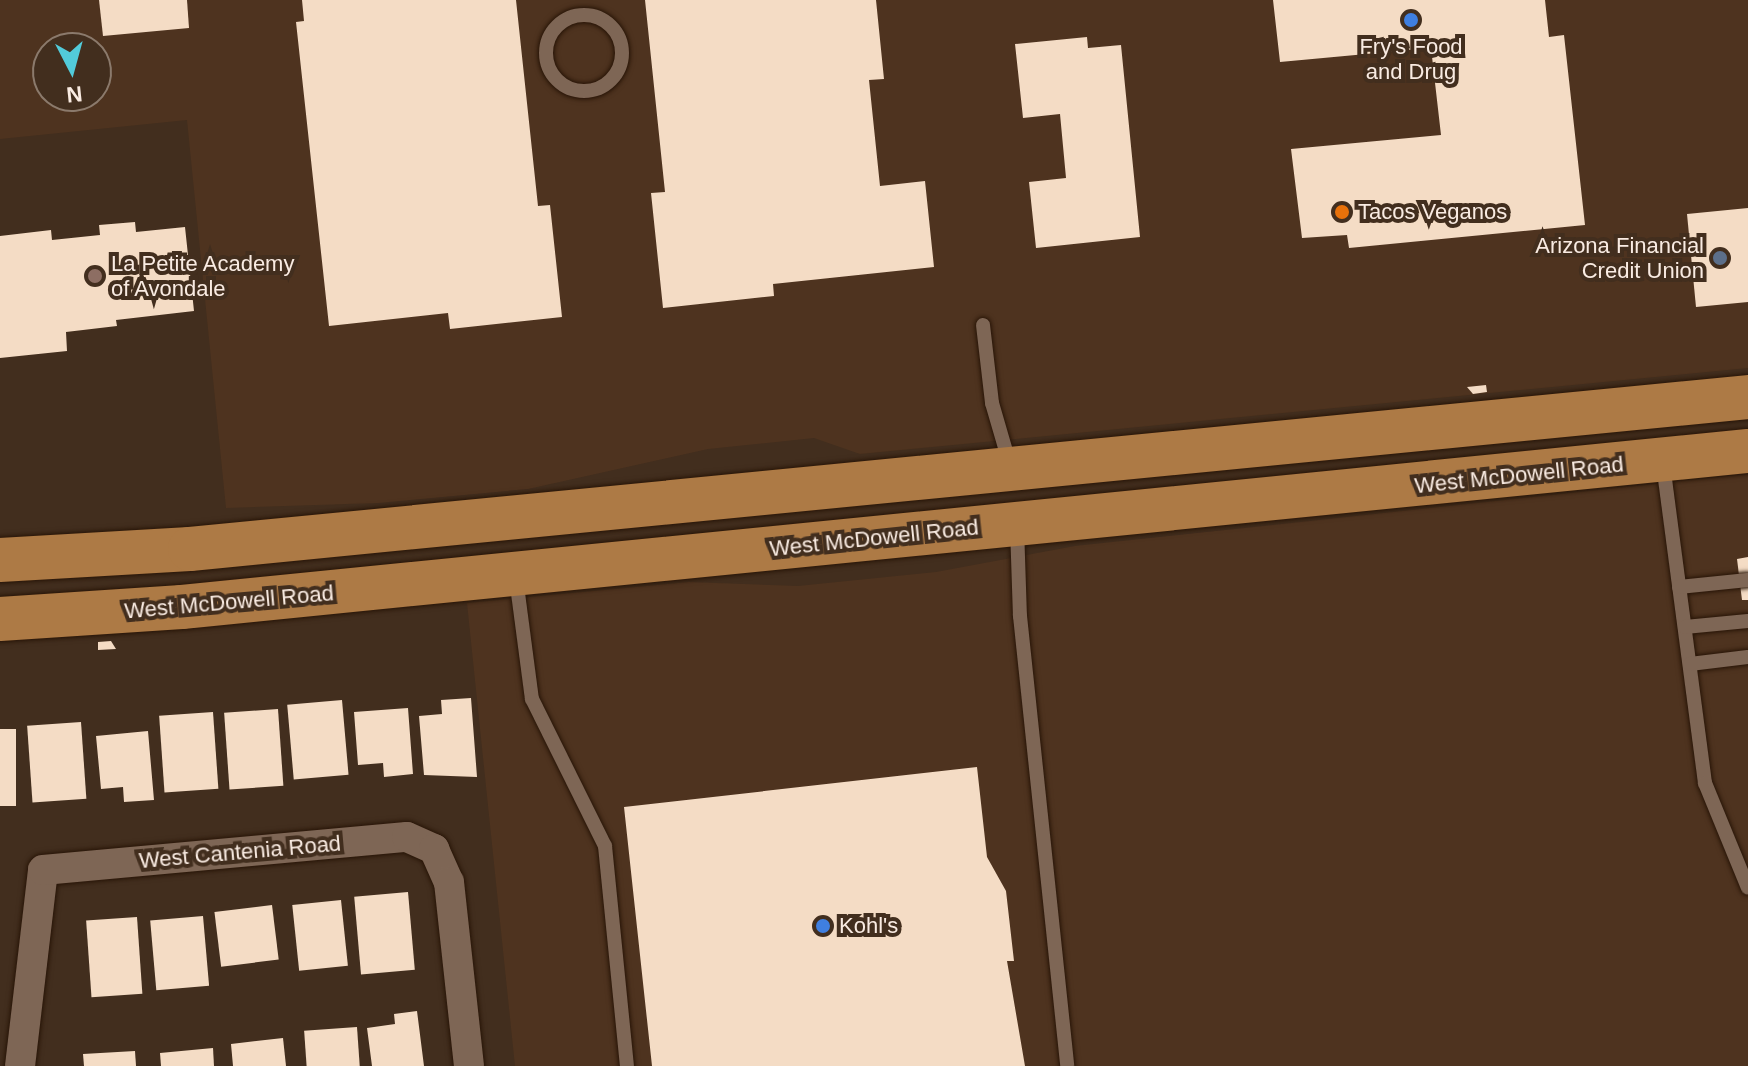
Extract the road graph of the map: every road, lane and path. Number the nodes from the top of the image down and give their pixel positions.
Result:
1 (545, 49) joint
2 (983, 325) dead end
3 (1748, 397) edge
4 (1655, 406) junction
5 (1748, 451) edge
6 (1662, 460) junction
7 (1011, 469) junction
8 (1017, 523) junction
9 (0, 560) edge
10 (515, 574) junction
11 (1748, 580) edge
12 (1679, 587) junction
13 (0, 619) edge
14 (1748, 621) edge
15 (1685, 627) junction
16 (1748, 657) edge
17 (1690, 664) junction
18 (1748, 888) edge
19 (20, 1066) edge
20 (469, 1066) edge
21 (627, 1066) edge
22 (1067, 1066) edge

1 - 1 lane
2 - 7 lane
3 - 4 main road
4 - 6 main road
4 - 7 main road
5 - 6 main road, West McDowell Road
6 - 8 main road, West McDowell Road
6 - 12 lane
7 - 8 main road
7 - 9 main road
8 - 10 main road, West McDowell Road
8 - 22 lane
10 - 13 main road, West McDowell Road
10 - 21 lane
11 - 12 lane
12 - 15 lane
14 - 15 lane
15 - 17 lane
16 - 17 lane
17 - 18 lane
19 - 20 street, West Cantenia Road

